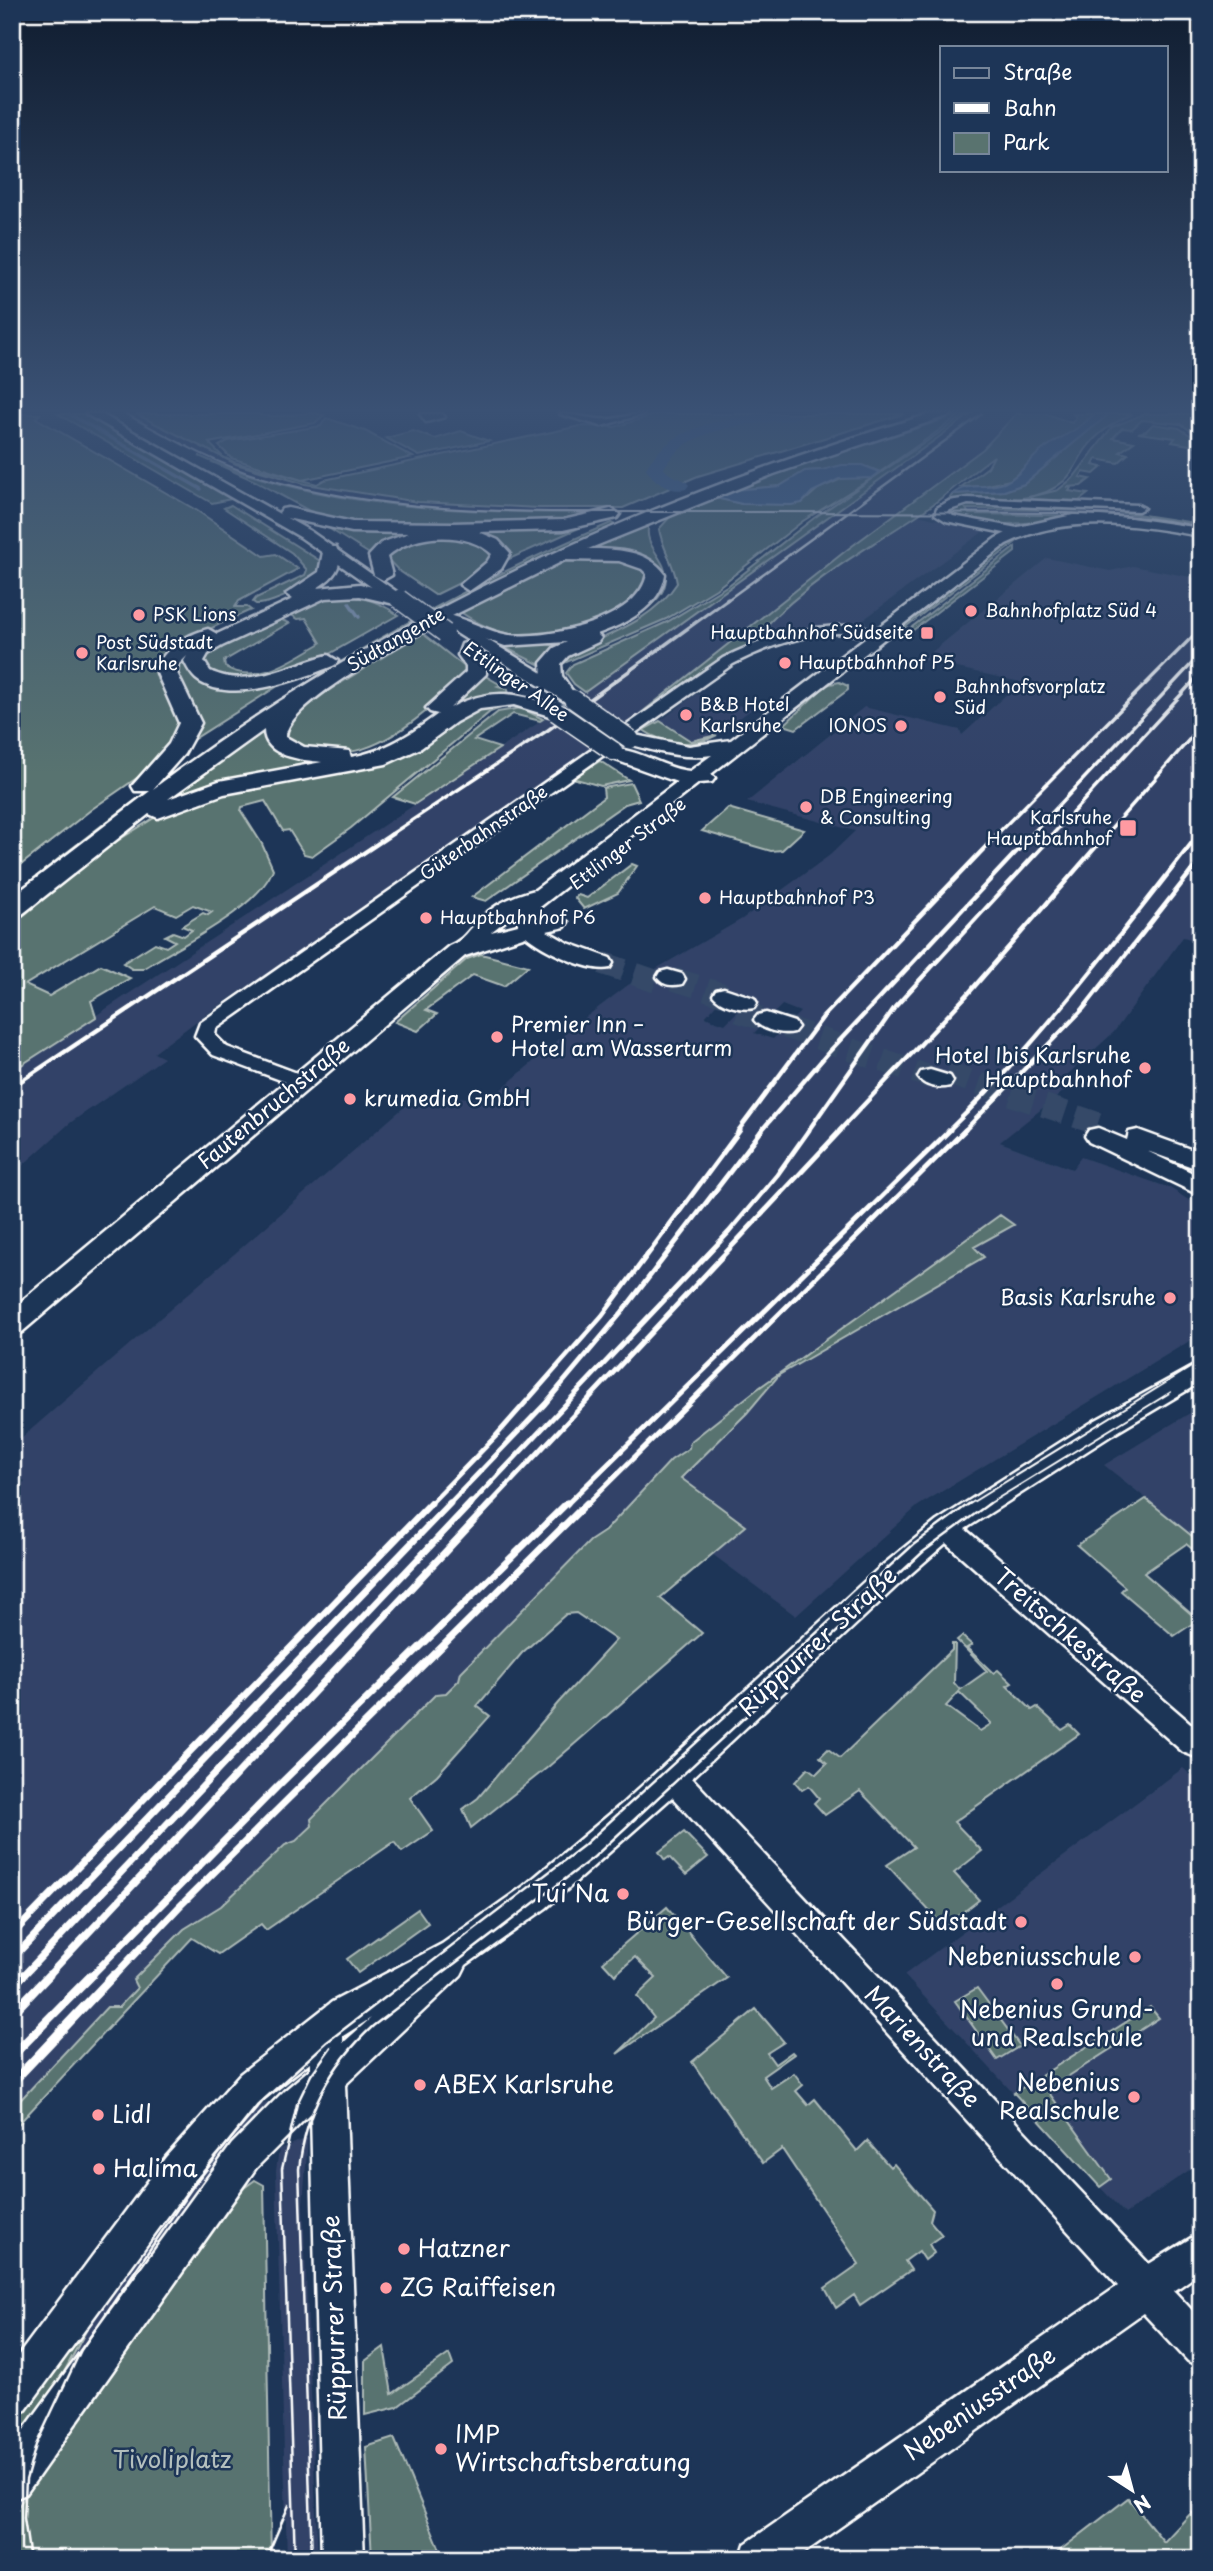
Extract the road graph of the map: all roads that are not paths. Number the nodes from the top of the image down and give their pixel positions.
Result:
1 (302, 534) edge
2 (320, 534) edge
3 (582, 534) edge
4 (607, 534) edge
5 (654, 534) edge
6 (1015, 534) edge
7 (330, 551) junction
8 (538, 564) junction
9 (383, 575) junction
10 (467, 586) junction
11 (403, 596) junction
12 (269, 611) junction
13 (453, 626) junction
14 (879, 632) junction
15 (469, 648) junction
16 (337, 657) junction
17 (300, 697) junction
18 (564, 701) junction
19 (764, 723) junction
20 (630, 739) junction
21 (735, 743) junction
22 (615, 753) junction
23 (704, 778) junction
24 (143, 786) junction
25 (648, 815) junction
26 (103, 839) junction
27 (12, 887) edge
28 (537, 896) junction
29 (12, 910) edge
30 (557, 922) junction
31 (530, 928) junction
32 (471, 945) junction
33 (301, 1082) junction
34 (1201, 1162) edge
35 (1201, 1188) edge
36 (12, 1325) edge
37 (1196, 1371) edge
38 (946, 1528) junction
39 (1197, 1741) edge
40 (673, 1778) junction
41 (476, 1941) junction
42 (326, 2027) junction
43 (329, 2077) junction
44 (1201, 2249) edge
45 (1146, 2289) junction
46 (1201, 2348) edge
47 (12, 2396) edge
48 (12, 2480) edge
49 (343, 2559) edge
50 (760, 2559) edge

1 - 7 main road, Ettlinger Allee
2 - 9 main road, Ettlinger Allee
3 - 10 highway, Südtangente
4 - 8 highway, Südtangente
5 - 18 highway
6 - 14 main road
7 - 11 main road, Ettlinger Allee
7 - 12 highway
8 - 13 highway
8 - 17 highway, Südtangente
9 - 10 highway
9 - 11 main road, Ettlinger Allee
10 - 16 highway, Südtangente
11 - 12 highway
11 - 13 main road, Ettlinger Allee, bridge
12 - 16 highway
12 - 24 highway
13 - 15 main road, Ettlinger Allee
13 - 18 main road, Ettlinger Allee
14 - 19 main road
14 - 33 street, Güterbahnstraße
15 - 17 highway
15 - 18 main road, Ettlinger Allee
16 - 24 highway, Südtangente
17 - 26 highway, Südtangente
18 - 20 main road, Ettlinger Allee, bridge
18 - 22 main road, Ettlinger Allee, bridge
18 - 26 highway
19 - 21 main road
19 - 23 main road
20 - 21 main road
20 - 23 main road, Ettlinger Allee
21 - 23 main road
22 - 23 main road
22 - 25 main road
23 - 25 main road, Ettlinger Straße
23 - 30 main road, Ettlinger Straße
24 - 27 highway, Südtangente
25 - 28 main road, Ettlinger Straße
26 - 29 highway, Südtangente
28 - 31 main road
28 - 32 main road, Ettlinger Straße
30 - 31 main road, Fautenbruchstraße
30 - 31 main road
31 - 32 main road, Fautenbruchstraße
32 - 33 main road, Fautenbruchstraße
33 - 36 main road, Fautenbruchstraße
34 - 35 main road
37 - 38 street, Rüppurrer Straße
38 - 39 street, Treitschkestraße
38 - 40 street, Rüppurrer Straße
40 - 41 street, Rüppurrer Straße
40 - 45 street, Marienstraße
41 - 42 street, Rüppurrer Straße
41 - 43 street, Rüppurrer Straße
42 - 43 street, Rüppurrer Straße
42 - 47 street
43 - 48 street, Rüppurrer Straße
43 - 49 street, Rüppurrer Straße
44 - 45 street, Nebeniusstraße
45 - 46 street, Marienstraße
45 - 50 street, Nebeniusstraße

